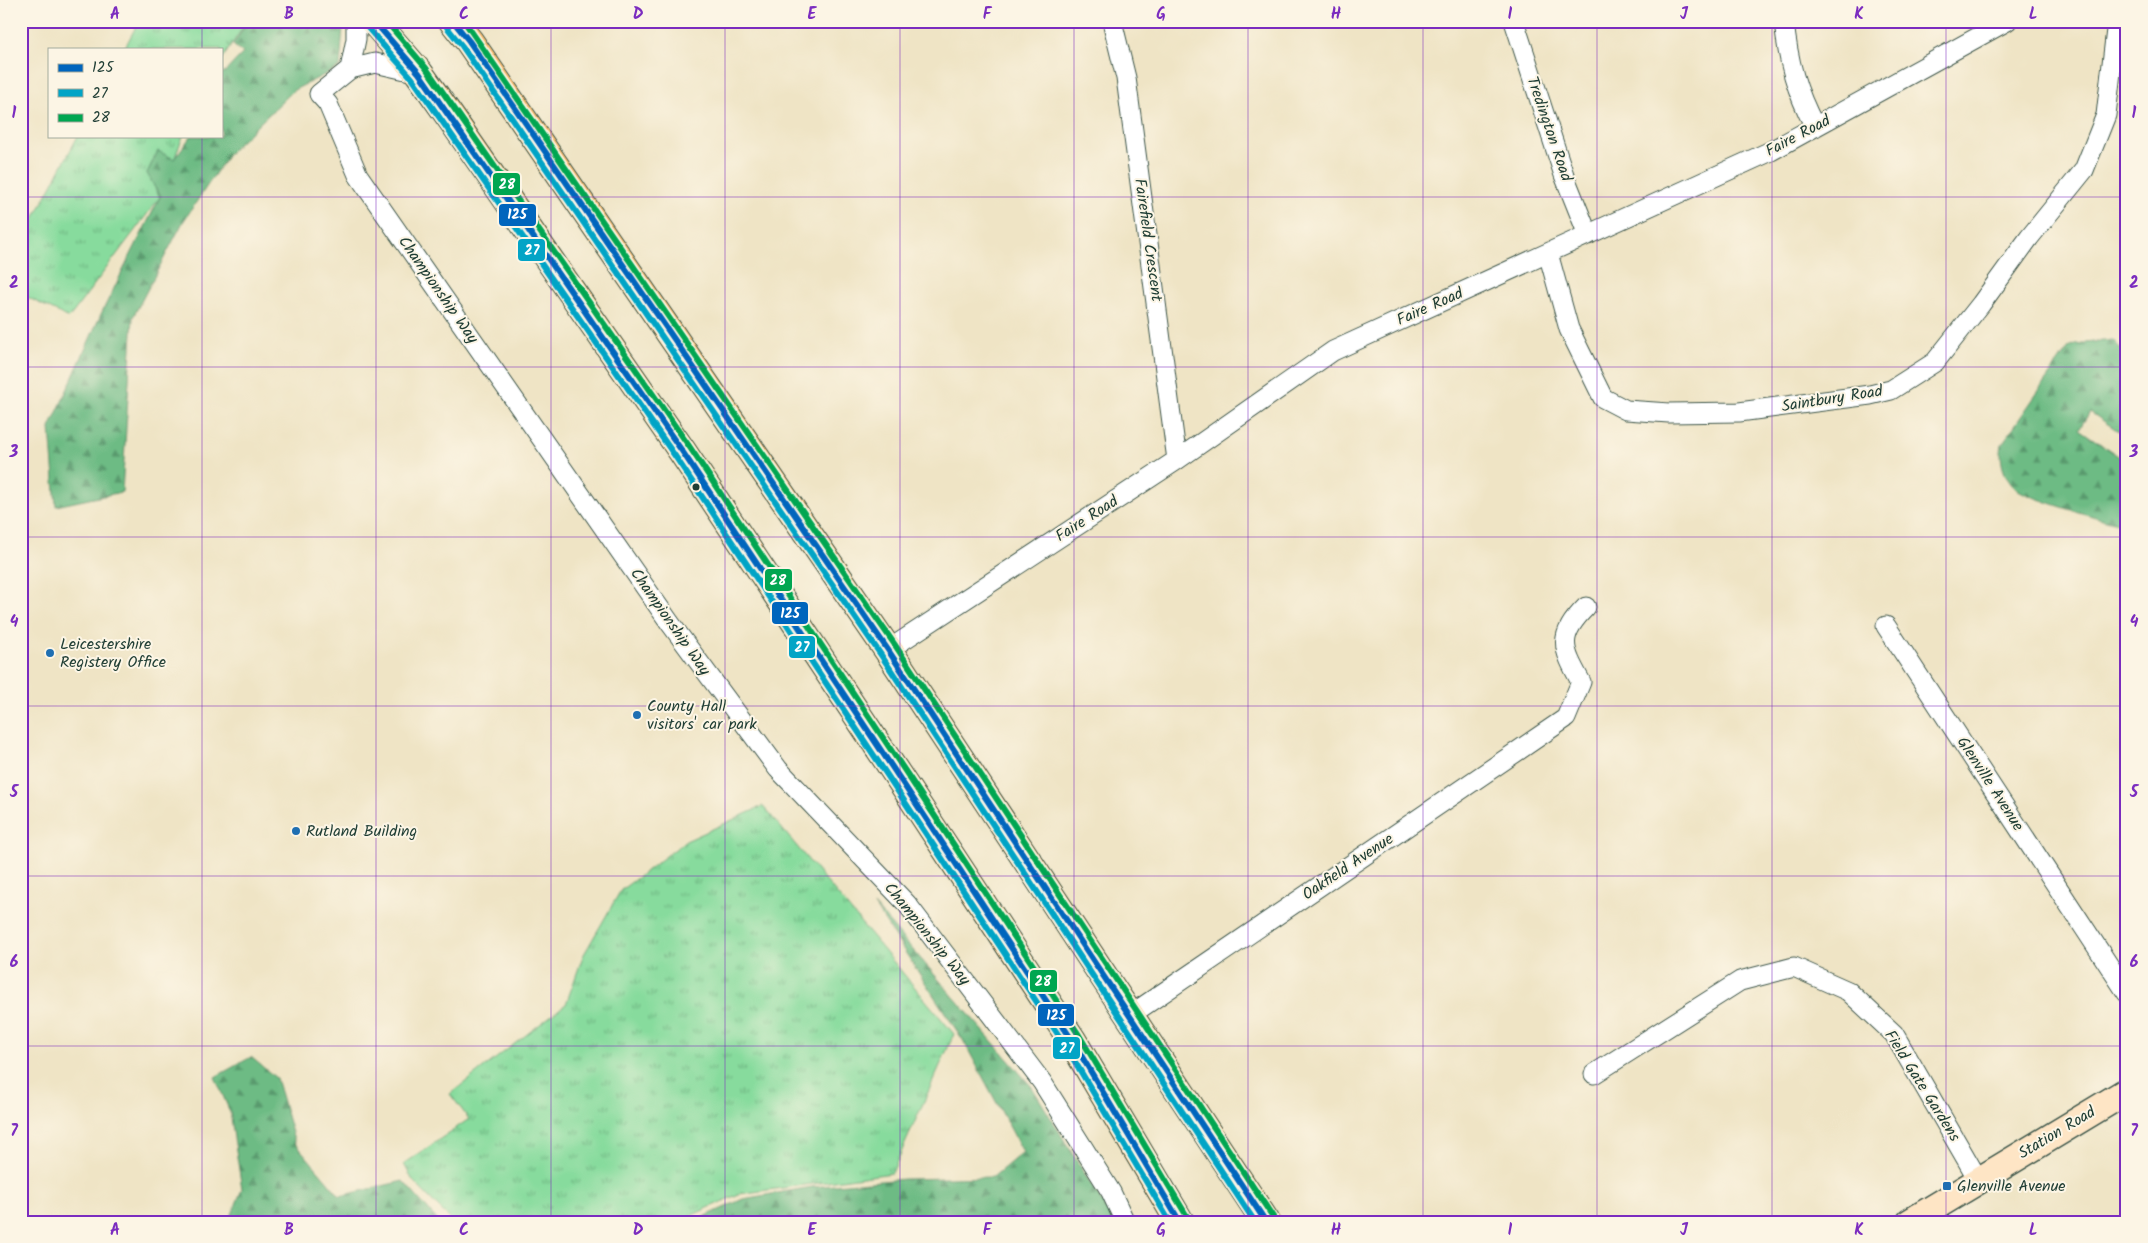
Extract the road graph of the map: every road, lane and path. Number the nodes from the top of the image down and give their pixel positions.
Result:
1 (356, 21) edge
2 (374, 21) edge
3 (453, 21) edge
4 (1112, 21) edge
5 (1514, 21) edge
6 (1784, 21) edge
7 (2007, 21) edge
8 (2117, 21) edge
9 (350, 69) junction
10 (419, 73) junction
11 (1815, 127) junction
12 (1588, 235) junction
13 (1548, 253) junction
14 (1177, 460) junction
15 (1586, 607) dead end
16 (1886, 626) dead end
17 (888, 650) junction
18 (2127, 992) edge
19 (1129, 1016) junction
20 (1594, 1074) dead end
21 (2127, 1092) edge
22 (1979, 1181) junction
23 (1125, 1222) edge
24 (1180, 1222) edge
25 (1266, 1222) edge
26 (1910, 1222) edge

1 - 9 street
2 - 10 highway
3 - 17 highway
4 - 14 street, Fairefield Crescent
5 - 12 street, Tredington Road
6 - 11 street
7 - 11 street, Faire Road
8 - 13 street, Saintbury Road
9 - 10 street
9 - 23 street, Championship Way
10 - 24 highway
11 - 12 street, Faire Road
12 - 13 street, Faire Road
13 - 14 street, Faire Road
14 - 17 street, Faire Road
15 - 19 street, Oakfield Avenue
16 - 18 street, Glenville Avenue
17 - 19 highway
19 - 25 highway
20 - 22 street, Field Gate Gardens
21 - 22 street, Station Road
22 - 26 street, Station Road

